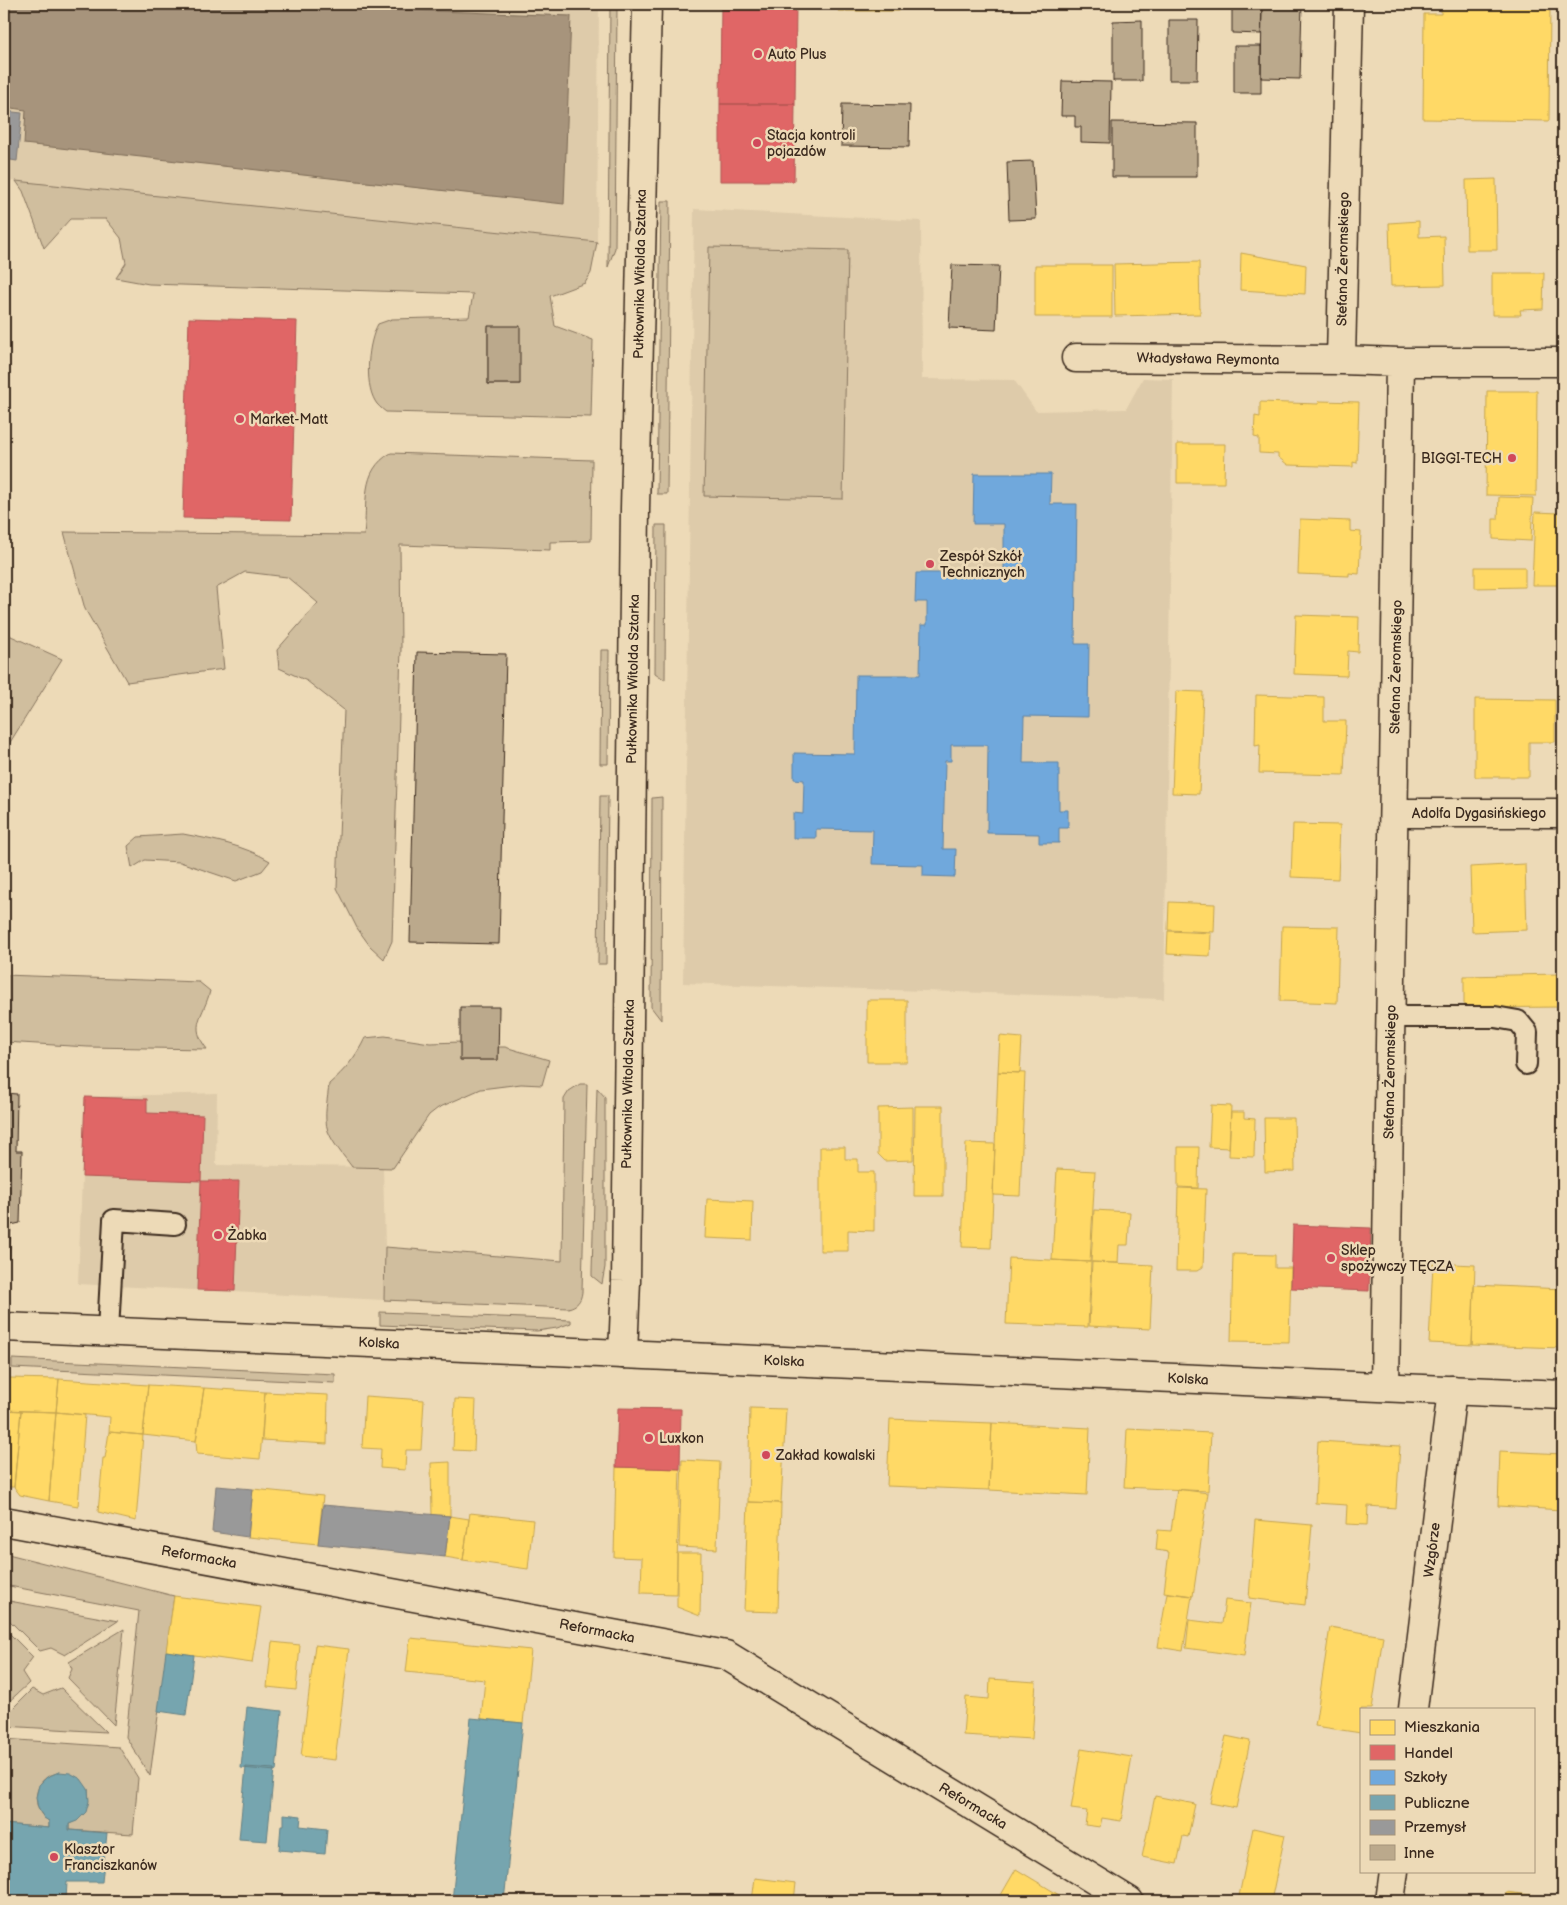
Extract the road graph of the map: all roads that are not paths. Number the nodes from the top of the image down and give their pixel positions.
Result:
1 (647, 4) edge
2 (1349, 4) edge
3 (1076, 358) dead end
4 (1341, 360) junction
5 (1400, 362) junction
6 (1563, 362) edge
7 (1394, 813) junction
8 (1563, 813) edge
9 (1391, 1017) junction
10 (1526, 1064) dead end
11 (175, 1224) dead end
12 (4, 1327) edge
13 (108, 1331) junction
14 (623, 1354) junction
15 (1385, 1387) junction
16 (1452, 1390) junction
17 (1563, 1395) edge
18 (4, 1521) edge
19 (1413, 1708) edge
20 (1394, 1872) edge
21 (1129, 1901) edge
22 (1390, 1901) edge

1 - 14 street, Pułkownika Witolda Sztarka
2 - 4 street, Stefana Żeromskiego
3 - 4 street, Władysława Reymonta
4 - 5 street
5 - 6 street
5 - 7 street, Stefana Żeromskiego
7 - 8 street, Adolfa Dygasińskiego
7 - 9 street, Stefana Żeromskiego
9 - 10 lane
9 - 15 street, Stefana Żeromskiego
11 - 13 lane
12 - 13 street, Kolska
13 - 14 street, Kolska
14 - 15 street, Kolska
15 - 16 street, Kolska
16 - 17 street, Kolska
16 - 19 street, Wzgórze
18 - 21 street, Reformacka
20 - 22 street

